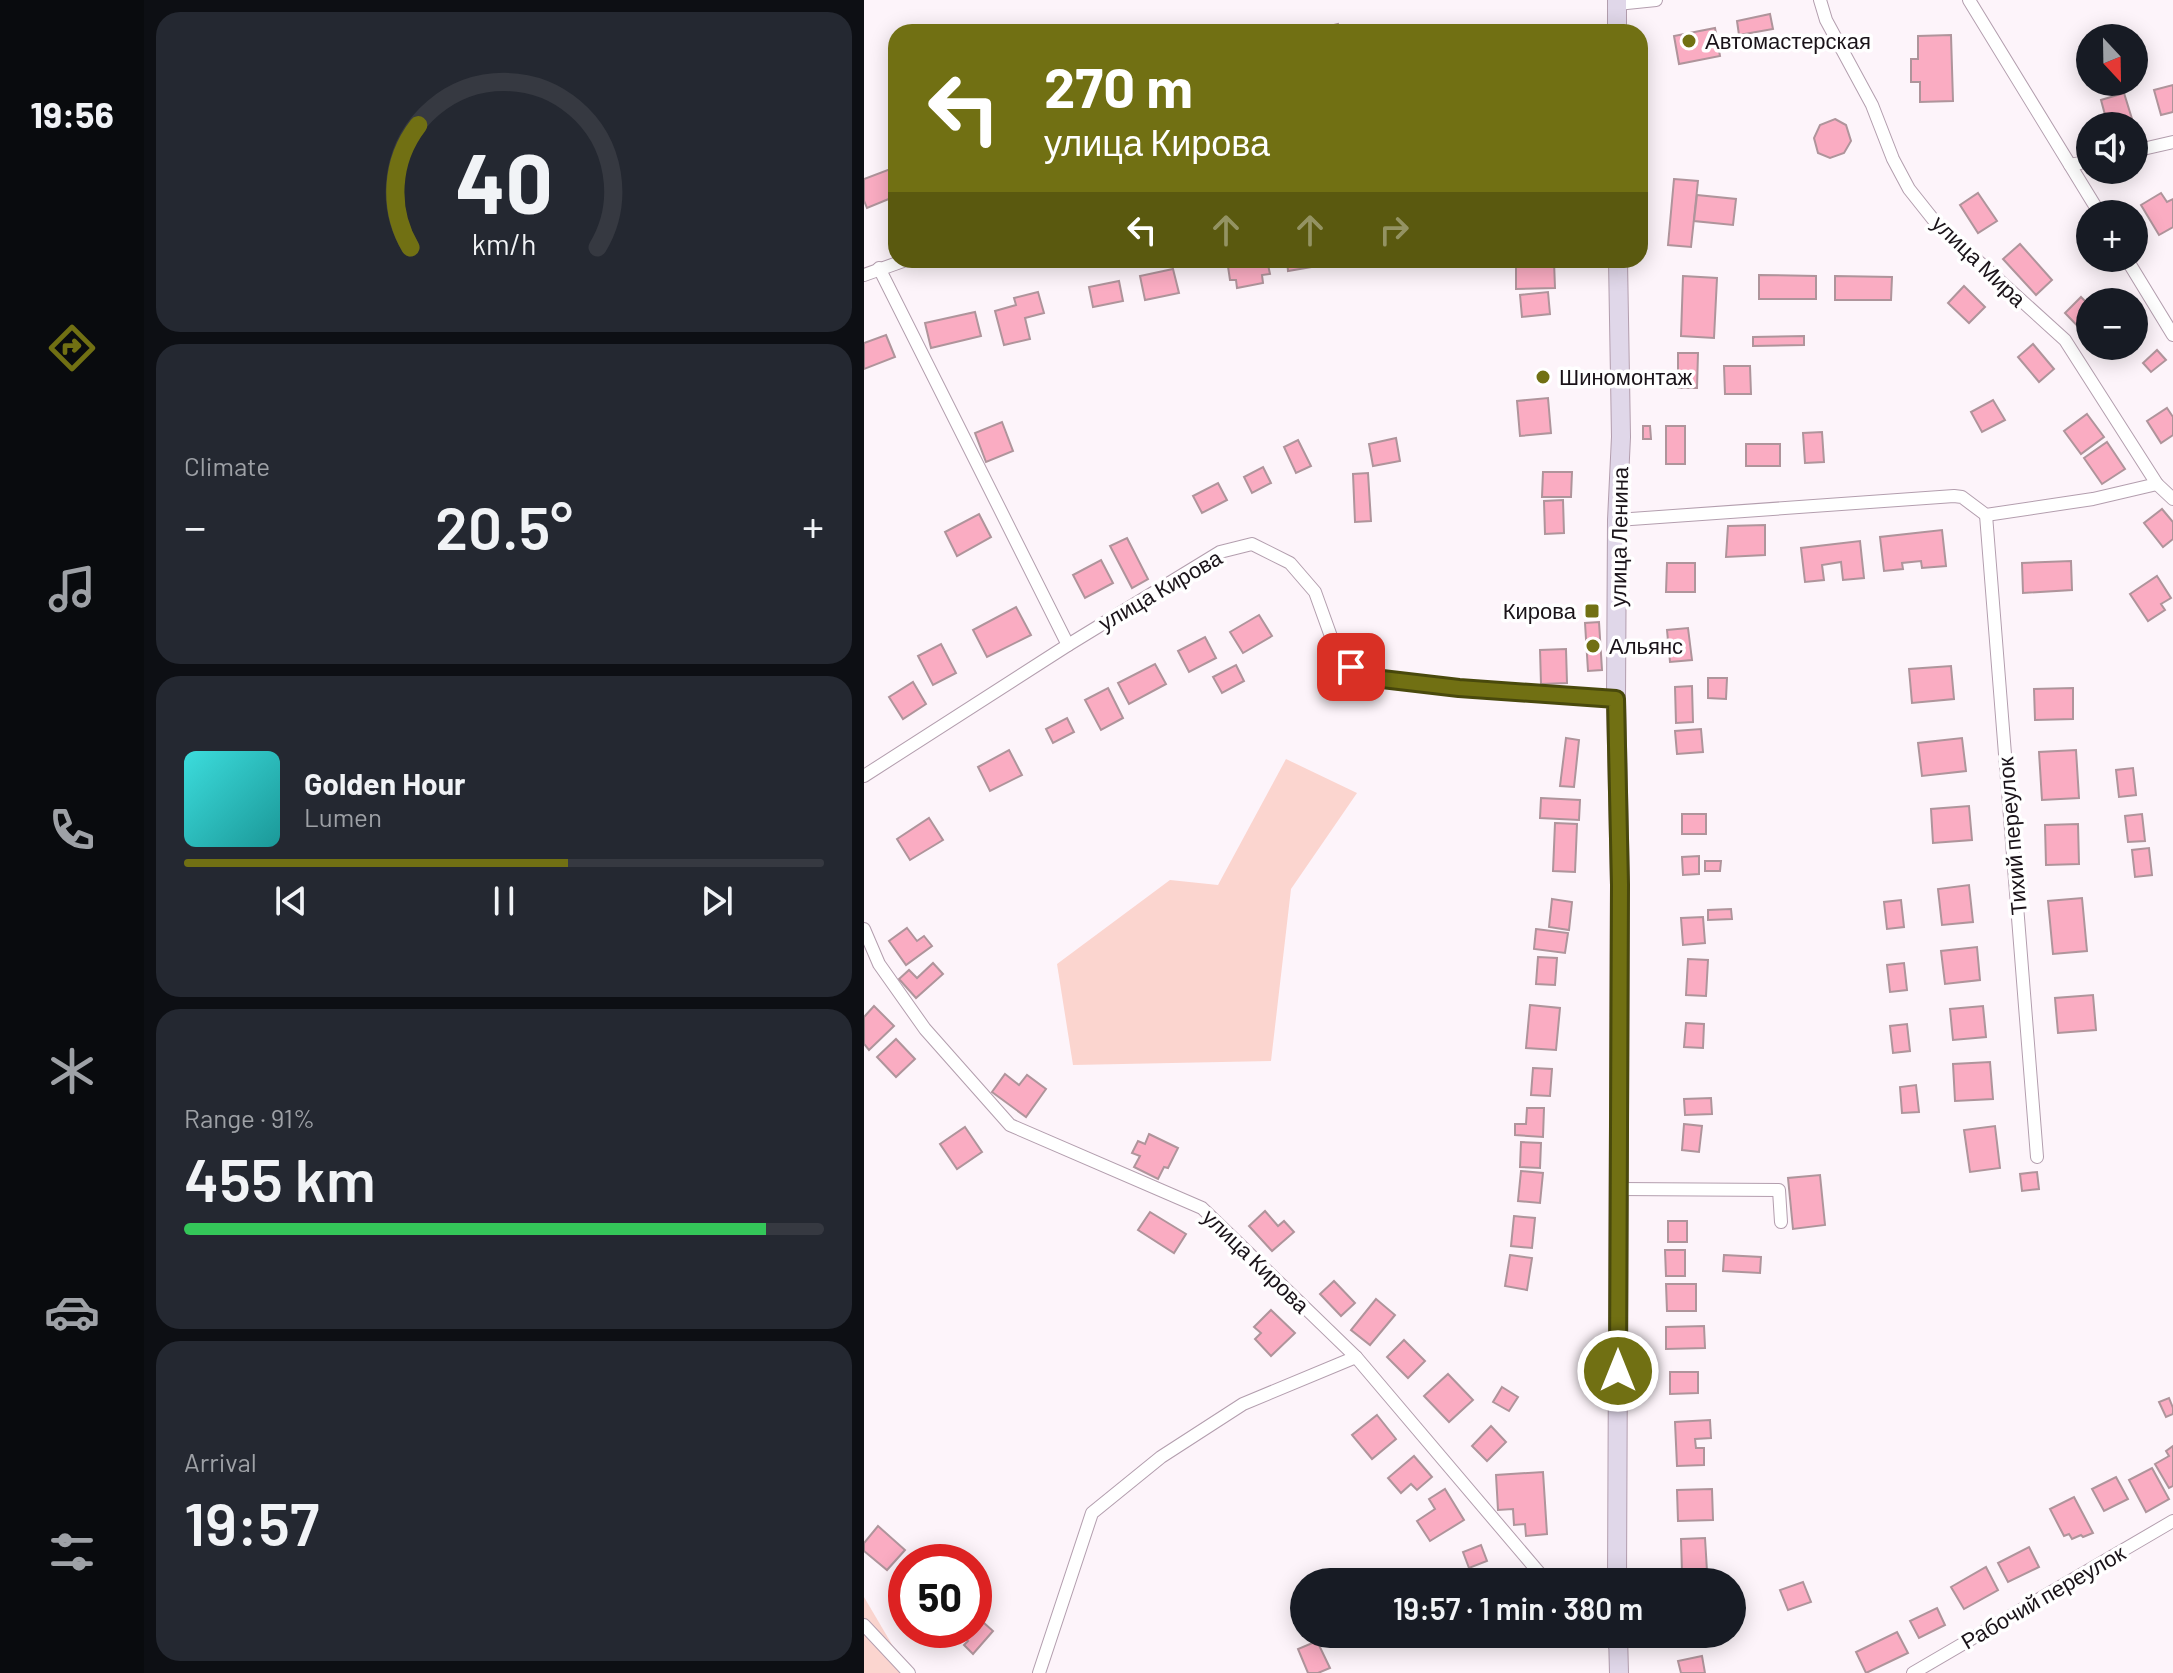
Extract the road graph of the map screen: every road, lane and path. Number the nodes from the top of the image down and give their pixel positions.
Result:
1 (1656, 0) edge
2 (1820, 0) edge
3 (1969, 0) edge
4 (1617, 2) edge
5 (1617, 24) edge
6 (2173, 142) edge
7 (2148, 148) edge
8 (2076, 164) edge
9 (2070, 165) junction
10 (2091, 200) edge
11 (888, 265) edge
12 (879, 268) junction
13 (1618, 268) edge
14 (2135, 272) edge
15 (864, 275) edge
16 (2173, 335) edge
17 (2157, 484) junction
18 (2173, 499) edge
19 (1986, 515) junction
20 (1617, 520) junction
21 (1068, 645) junction
22 (1616, 699) junction
23 (864, 776) edge
24 (864, 929) edge
25 (2037, 1157) dead end
26 (1619, 1189) junction
27 (1781, 1222) dead end
28 (1356, 1357) junction
29 (2173, 1521) edge
30 (1535, 1568) edge
31 (1617, 1568) edge
32 (864, 1625) edge
33 (1619, 1648) edge
34 (909, 1673) edge
35 (1039, 1673) edge
36 (1619, 1673) edge
37 (1913, 1673) edge

1 - 4 street
2 - 17 street, улица Мира
3 - 9 street
4 - 5 main road
6 - 7 street
8 - 9 street
9 - 10 street
11 - 12 street
12 - 15 street
12 - 21 street
13 - 20 main road, улица Ленина
14 - 16 street
17 - 18 street, улица Мира
17 - 19 street
19 - 20 street
19 - 25 street, Тихий переулок
20 - 22 main road, улица Ленина
21 - 22 street, улица Кирова
21 - 23 street, улица Кирова
22 - 26 main road, улица Ленина
24 - 28 street, улица Кирова
26 - 27 street
26 - 31 main road, улица Ленина
28 - 30 street, улица Кирова
28 - 35 street
29 - 37 street, Рабочий переулок
32 - 34 street
33 - 36 main road

